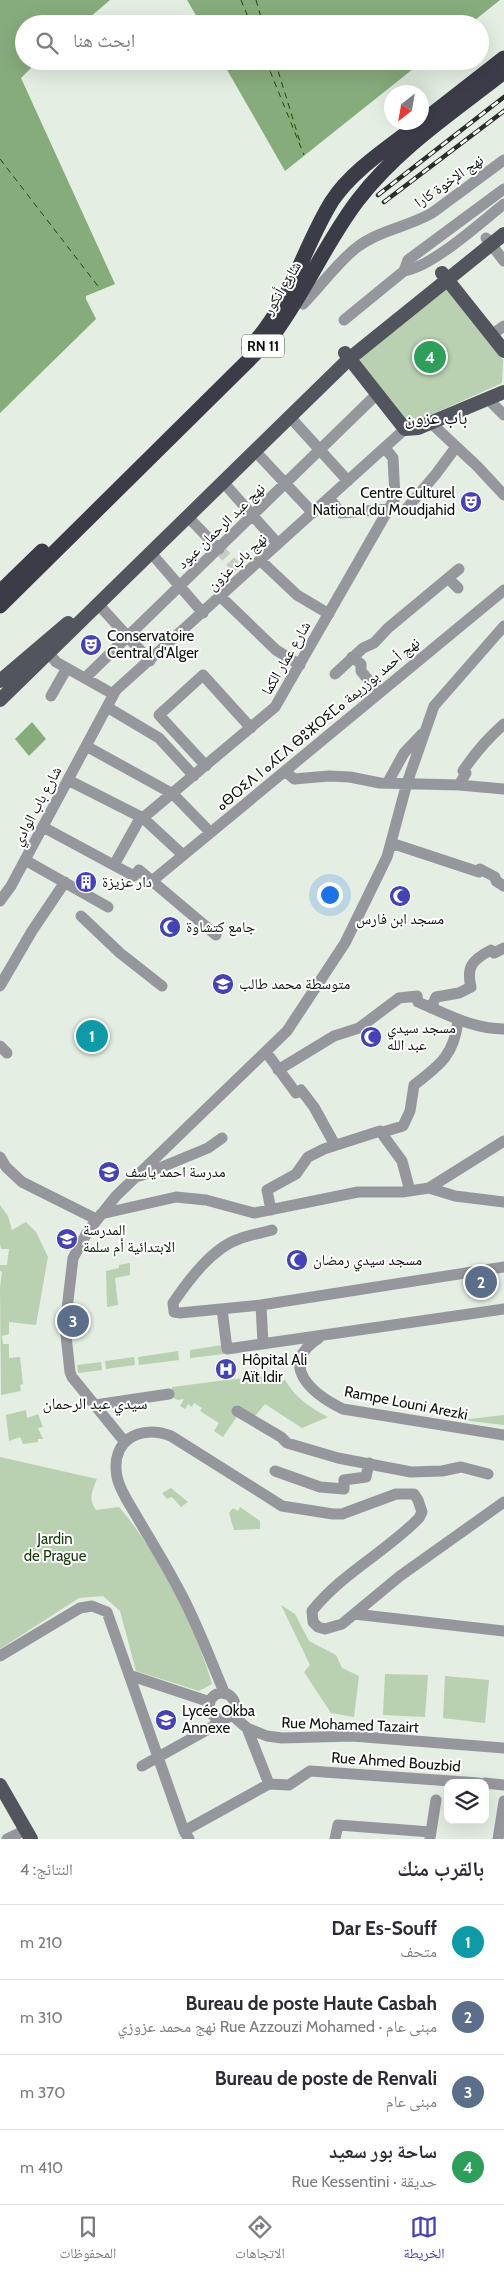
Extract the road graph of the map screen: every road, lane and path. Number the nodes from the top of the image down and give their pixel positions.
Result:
1 (504, 58) edge
2 (488, 70) edge
3 (489, 70) edge
4 (504, 72) edge
5 (429, 116) edge
6 (411, 130) edge
7 (504, 160) edge
8 (504, 189) edge
9 (504, 204) edge
10 (504, 225) edge
11 (504, 234) edge
12 (489, 241) junction
13 (504, 261) edge
14 (404, 271) junction
15 (444, 276) junction
16 (296, 300) junction
17 (344, 320) dead end
18 (504, 326) edge
19 (491, 335) junction
20 (504, 351) edge
21 (347, 356) junction
22 (504, 392) edge
23 (377, 394) junction
24 (498, 401) edge
25 (504, 415) edge
26 (290, 417) junction
27 (431, 423) junction
28 (405, 429) junction
29 (385, 448) junction
30 (456, 448) junction
31 (320, 450) junction
32 (255, 451) junction
33 (348, 481) junction
34 (223, 482) junction
35 (286, 484) junction
36 (504, 495) edge
37 (329, 498) junction
38 (407, 508) dead end
39 (390, 509) junction
40 (313, 513) junction
41 (253, 515) junction
42 (188, 517) junction
43 (278, 544) junction
44 (219, 549) junction
45 (151, 553) junction
46 (261, 561) junction
47 (459, 569) dead end
48 (448, 578) junction
49 (180, 587) junction
50 (458, 588) dead end
51 (504, 590) edge
52 (0, 592) edge
53 (221, 597) junction
54 (98, 604) junction
55 (0, 606) edge
56 (203, 613) junction
57 (329, 614) junction
58 (504, 626) edge
59 (128, 637) junction
60 (44, 650) junction
61 (352, 658) junction
62 (150, 661) junction
63 (300, 665) junction
64 (67, 668) junction
65 (334, 674) dead end
66 (85, 678) junction
67 (0, 681) edge
68 (379, 693) junction
69 (113, 694) junction
70 (51, 696) dead end
71 (0, 700) edge
72 (107, 707) junction
73 (98, 723) joint
74 (504, 724) edge
75 (251, 728) junction
76 (425, 731) junction
77 (86, 746) junction
78 (206, 766) junction
79 (285, 771) junction
80 (194, 776) junction
81 (68, 780) junction
82 (388, 782) junction
83 (407, 783) junction
84 (459, 785) junction
85 (504, 789) edge
86 (173, 794) junction
87 (143, 818) junction
88 (43, 827) junction
89 (210, 832) junction
90 (392, 843) junction
91 (183, 855) junction
92 (25, 860) junction
93 (114, 865) junction
94 (152, 881) junction
95 (65, 882) junction
96 (504, 886) edge
97 (0, 900) edge
98 (108, 907) dead end
99 (82, 916) dead end
100 (216, 935) dead end
101 (504, 948) edge
102 (0, 986) edge
103 (162, 986) dead end
104 (431, 1008) junction
105 (458, 1021) junction
106 (504, 1029) edge
107 (266, 1052) junction
108 (278, 1070) junction
109 (380, 1131) junction
110 (222, 1138) dead end
111 (504, 1141) edge
112 (335, 1145) junction
113 (0, 1157) edge
114 (133, 1179) junction
115 (429, 1188) junction
116 (410, 1191) junction
117 (504, 1202) edge
118 (271, 1210) junction
119 (98, 1217) junction
120 (272, 1230) dead end
121 (504, 1267) edge
122 (261, 1305) junction
123 (222, 1309) junction
124 (504, 1309) edge
125 (320, 1337) junction
126 (263, 1344) junction
127 (169, 1394) dead end
128 (95, 1406) junction
129 (237, 1411) dead end
130 (504, 1435) edge
131 (124, 1441) junction
132 (369, 1463) junction
133 (276, 1471) dead end
134 (488, 1474) dead end
135 (504, 1502) edge
136 (354, 1614) junction
137 (504, 1631) edge
138 (0, 1656) edge
139 (129, 1675) junction
140 (225, 1694) junction
141 (210, 1702) junction
142 (232, 1715) junction
143 (217, 1718) junction
144 (247, 1728) junction
145 (504, 1748) edge
146 (158, 1758) junction
147 (142, 1766) dead end
148 (444, 1781) edge
149 (489, 1783) edge
150 (269, 1784) junction
151 (0, 1785) edge
152 (504, 1785) edge
153 (436, 1800) dead end
154 (504, 1801) edge
155 (29, 1834) edge
156 (186, 1835) edge
157 (430, 1836) edge
158 (7, 1839) edge
159 (335, 1839) edge
160 (498, 1839) edge

1 - 3 highway, شارع أنكور / RN 11
2 - 5 highway, شارع أنكور / RN 11
4 - 16 highway, شارع أنكور / RN 11
6 - 52 highway, شارع أنكور / RN 11
7 - 16 street, نهج الإخوة كارا
8 - 14 street
9 - 14 street
10 - 12 main road
11 - 12 main road
12 - 13 street
12 - 15 main road
14 - 17 street
15 - 19 main road
15 - 21 main road
16 - 55 highway, شارع أنكور / RN 11
18 - 19 street
19 - 20 main road
21 - 23 main road
21 - 26 main road
21 - 60 main road
22 - 27 main road
23 - 28 main road
23 - 31 street, نهج عبد الرحمان عبود
24 - 25 street
24 - 27 main road
26 - 31 street
26 - 32 main road
27 - 28 main road
27 - 30 street
28 - 29 street, نهج باب عزون
29 - 33 street, نهج باب عزون
29 - 39 street, شارع عمار الكما
30 - 36 street
30 - 38 street
31 - 33 street
31 - 35 street, نهج عبد الرحمان عبود
32 - 34 main road
32 - 35 street
33 - 37 street, نهج باب عزون
34 - 41 street
34 - 42 main road
35 - 40 street
35 - 41 street, نهج عبد الرحمان عبود
37 - 39 street
37 - 40 street, نهج باب عزون
39 - 57 street, شارع عمار الكما
40 - 43 street, نهج باب عزون
41 - 43 street
41 - 44 street, نهج عبد الرحمان عبود
42 - 44 street
42 - 45 main road
43 - 46 street, نهج باب عزون
44 - 49 street, نهج عبد الرحمان عبود
45 - 49 street
45 - 54 main road
46 - 53 street, نهج باب عزون
46 - 57 street
47 - 48 street
48 - 50 street
48 - 61 street
49 - 56 street
49 - 59 street, نهج عبد الرحمان عبود
51 - 68 street, ⴰⴱⵔⵉⴷ ⵏ ⴰⵃⵎⴷ ⴱⵓⵣⵔⵉⵎⴰ نهج أحمد بوزريمة
53 - 56 street, نهج باب عزون
53 - 63 street
54 - 59 street
54 - 60 main road
56 - 62 street, نهج باب عزون
57 - 63 street, شارع عمار الكما
58 - 76 street
59 - 62 street
59 - 66 street, نهج عبد الرحمان عبود
60 - 64 street
60 - 67 main road
60 - 71 main road
61 - 65 street
61 - 68 street
62 - 69 street, نهج باب عزون
63 - 75 street, شارع عمار الكما
64 - 66 street
64 - 70 street
66 - 69 street
68 - 79 street, ⴰⴱⵔⵉⴷ ⵏ ⴰⵃⵎⴷ ⴱⵓⵣⵔⵉⵎⴰ نهج أحمد بوزريمة
69 - 72 street, نهج باب عزون
72 - 73 street, نهج باب عزون
72 - 80 street
73 - 77 street, شارع باب الوادي
74 - 84 street
75 - 78 street, شارع عمار الكما
75 - 78 street
76 - 82 street
76 - 83 street
77 - 81 street, شارع باب الوادي
77 - 86 street
78 - 80 street, شارع عمار الكما
79 - 82 street
79 - 89 street, ⴰⴱⵔⵉⴷ ⵏ ⴰⵃⵎⴷ ⴱⵓⵣⵔⵉⵎⴰ نهج أحمد بوزريمة
80 - 86 street, شارع عمار الكما
81 - 87 street
81 - 88 street, شارع باب الوادي
82 - 83 street
83 - 84 street
83 - 90 street
84 - 85 street
86 - 87 street, شارع عمار الكما
86 - 89 street
87 - 91 street
87 - 93 street, شارع عمار الكما
88 - 92 street, شارع باب الوادي
88 - 93 street
89 - 91 street, ⴰⴱⵔⵉⴷ ⵏ ⴰⵃⵎⴷ ⴱⵓⵣⵔⵉⵎⴰ نهج أحمد بوزريمة
90 - 96 street
90 - 107 street
91 - 94 street, ⴰⴱⵔⵉⴷ ⵏ ⴰⵃⵎⴷ ⴱⵓⵣⵔⵉⵎⴰ نهج أحمد بوزريمة
92 - 95 street
92 - 97 street, شارع باب الوادي
93 - 94 street
94 - 100 street
95 - 98 street
95 - 102 street
99 - 103 street
101 - 104 street
104 - 105 street
104 - 108 street
105 - 106 street
105 - 109 street
107 - 108 street
107 - 114 street
108 - 112 street
109 - 112 street
109 - 116 street
110 - 114 street
111 - 115 street
112 - 118 street
113 - 119 street
114 - 119 street
115 - 116 street
115 - 117 street
116 - 118 street
118 - 119 street
119 - 128 street
120 - 123 street
121 - 122 street
122 - 123 street
122 - 126 street
123 - 126 street
124 - 125 street
125 - 126 street
125 - 130 street, Rampe Louni Arezki
127 - 128 street
128 - 131 street
129 - 132 street
131 - 136 street
131 - 140 street
132 - 133 street
132 - 134 street
135 - 136 street
136 - 137 street
138 - 139 street
139 - 141 street
139 - 146 street
140 - 141 street
140 - 142 street
141 - 143 street
142 - 143 street
142 - 144 street, Rue Mohamed Tazairt
143 - 146 street
144 - 145 street, Rue Mohamed Tazairt
144 - 150 street
146 - 147 street
146 - 156 street
148 - 150 street, Rue Ahmed Bouzbid
149 - 152 street
150 - 156 street
151 - 155 main road
153 - 157 street
154 - 160 street
155 - 158 street
157 - 159 street

